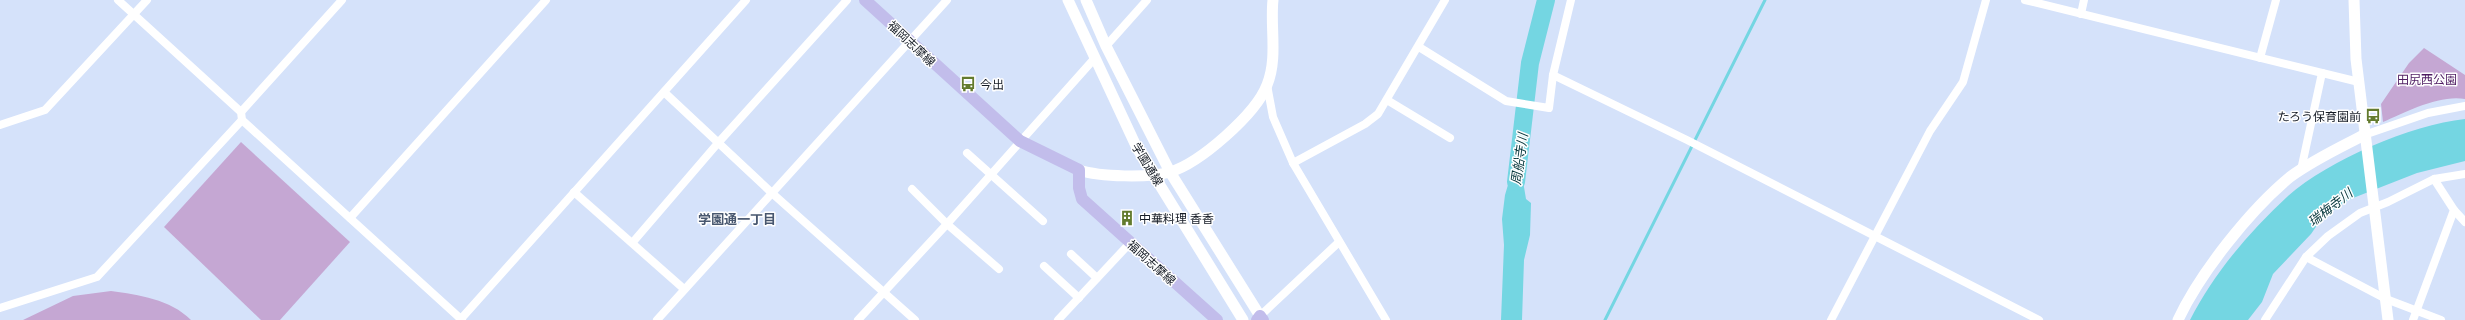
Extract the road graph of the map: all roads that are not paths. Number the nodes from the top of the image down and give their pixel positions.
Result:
1 (118, 0) edge
2 (147, 0) edge
3 (342, 0) edge
4 (546, 0) edge
5 (746, 0) edge
6 (847, 0) edge
7 (865, 0) edge
8 (947, 0) edge
9 (1068, 0) edge
10 (1086, 0) edge
11 (1147, 0) edge
12 (1274, 0) edge
13 (1445, 0) edge
14 (1571, 0) edge
15 (1986, 0) edge
16 (2025, 0) edge
17 (2084, 0) edge
18 (2276, 0) edge
19 (2354, 0) edge
20 (134, 14) junction
21 (2081, 14) junction
22 (909, 41) junction
23 (1106, 46) junction
24 (1418, 47) junction
25 (2260, 58) junction
26 (1094, 59) junction
27 (2322, 73) junction
28 (1553, 75) junction
29 (2359, 82) junction
30 (1267, 85) junction
31 (664, 92) junction
32 (1387, 100) junction
33 (2465, 106) edge
34 (242, 116) junction
35 (0, 125) edge
36 (1450, 138) dead end
37 (2365, 139) junction
38 (1020, 141) junction
39 (718, 143) junction
40 (967, 153) dead end
41 (1293, 163) junction
42 (1079, 170) junction
43 (2301, 170) junction
44 (1170, 172) junction
45 (2465, 174) edge
46 (991, 175) junction
47 (1154, 175) junction
48 (2434, 179) junction
49 (912, 189) dead end
50 (574, 192) junction
51 (773, 194) junction
52 (2376, 207) junction
53 (2454, 210) junction
54 (350, 218) junction
55 (1043, 222) dead end
56 (2465, 222) edge
57 (947, 224) junction
58 (1874, 237) junction
59 (633, 242) junction
60 (1339, 242) junction
61 (1130, 243) junction
62 (1071, 254) dead end
63 (2306, 257) junction
64 (1044, 266) dead end
65 (998, 269) dead end
66 (1097, 278) junction
67 (684, 289) junction
68 (883, 292) junction
69 (1079, 298) junction
70 (2386, 299) junction
71 (0, 308) edge
72 (2415, 310) junction
73 (1260, 319) edge
74 (461, 320) edge
75 (657, 320) edge
76 (858, 320) edge
77 (915, 320) edge
78 (1058, 320) edge
79 (1217, 320) edge
80 (1243, 320) edge
81 (1386, 320) edge
82 (1831, 320) edge
83 (2039, 320) edge
84 (2178, 320) edge
85 (2265, 320) edge
86 (2388, 320) edge
87 (2413, 320) edge
88 (2441, 320) edge

1 - 20 street
2 - 20 street
3 - 34 street
4 - 54 street
5 - 31 street
6 - 39 street
7 - 22 main road, 福岡志摩線
8 - 22 street
9 - 26 street, 学園通線
10 - 23 street, 学園通線
11 - 23 street
12 - 30 street
13 - 24 street
14 - 28 street
15 - 58 street
16 - 21 street
17 - 21 street
18 - 25 street
19 - 29 street
20 - 34 street
20 - 35 street
21 - 25 street
22 - 38 main road, 福岡志摩線
22 - 51 street
23 - 44 street, 学園通線
24 - 28 street
24 - 32 street
25 - 27 street
26 - 38 street
26 - 47 street, 学園通線
27 - 29 street
27 - 43 street
28 - 58 street
29 - 37 street
30 - 41 street
30 - 44 street
31 - 39 street
31 - 50 street
32 - 36 street
32 - 41 street
33 - 37 street
34 - 54 street
34 - 71 street
37 - 43 street
37 - 52 street
38 - 42 main road, 福岡志摩線
38 - 46 street
39 - 51 street
39 - 59 street
40 - 46 street
41 - 60 street
42 - 47 street
42 - 61 main road, 福岡志摩線
43 - 84 street
44 - 47 street
44 - 73 street, 学園通線
45 - 48 street
46 - 55 street
46 - 57 street
47 - 80 street, 学園通線
48 - 52 street
48 - 53 street
49 - 57 street
50 - 59 street
50 - 74 street
51 - 67 street
51 - 68 street
52 - 63 street
52 - 70 street
53 - 56 street
53 - 72 street
54 - 74 street
57 - 65 street
57 - 68 street
58 - 82 street
58 - 83 street
59 - 67 street
60 - 73 street
60 - 81 street
61 - 66 street
61 - 79 main road, 福岡志摩線
62 - 66 street
63 - 70 street
63 - 85 street
64 - 69 street
66 - 69 street
67 - 75 street
68 - 76 street
68 - 77 street
69 - 78 street
70 - 72 street
70 - 86 street
72 - 87 street
72 - 88 street

